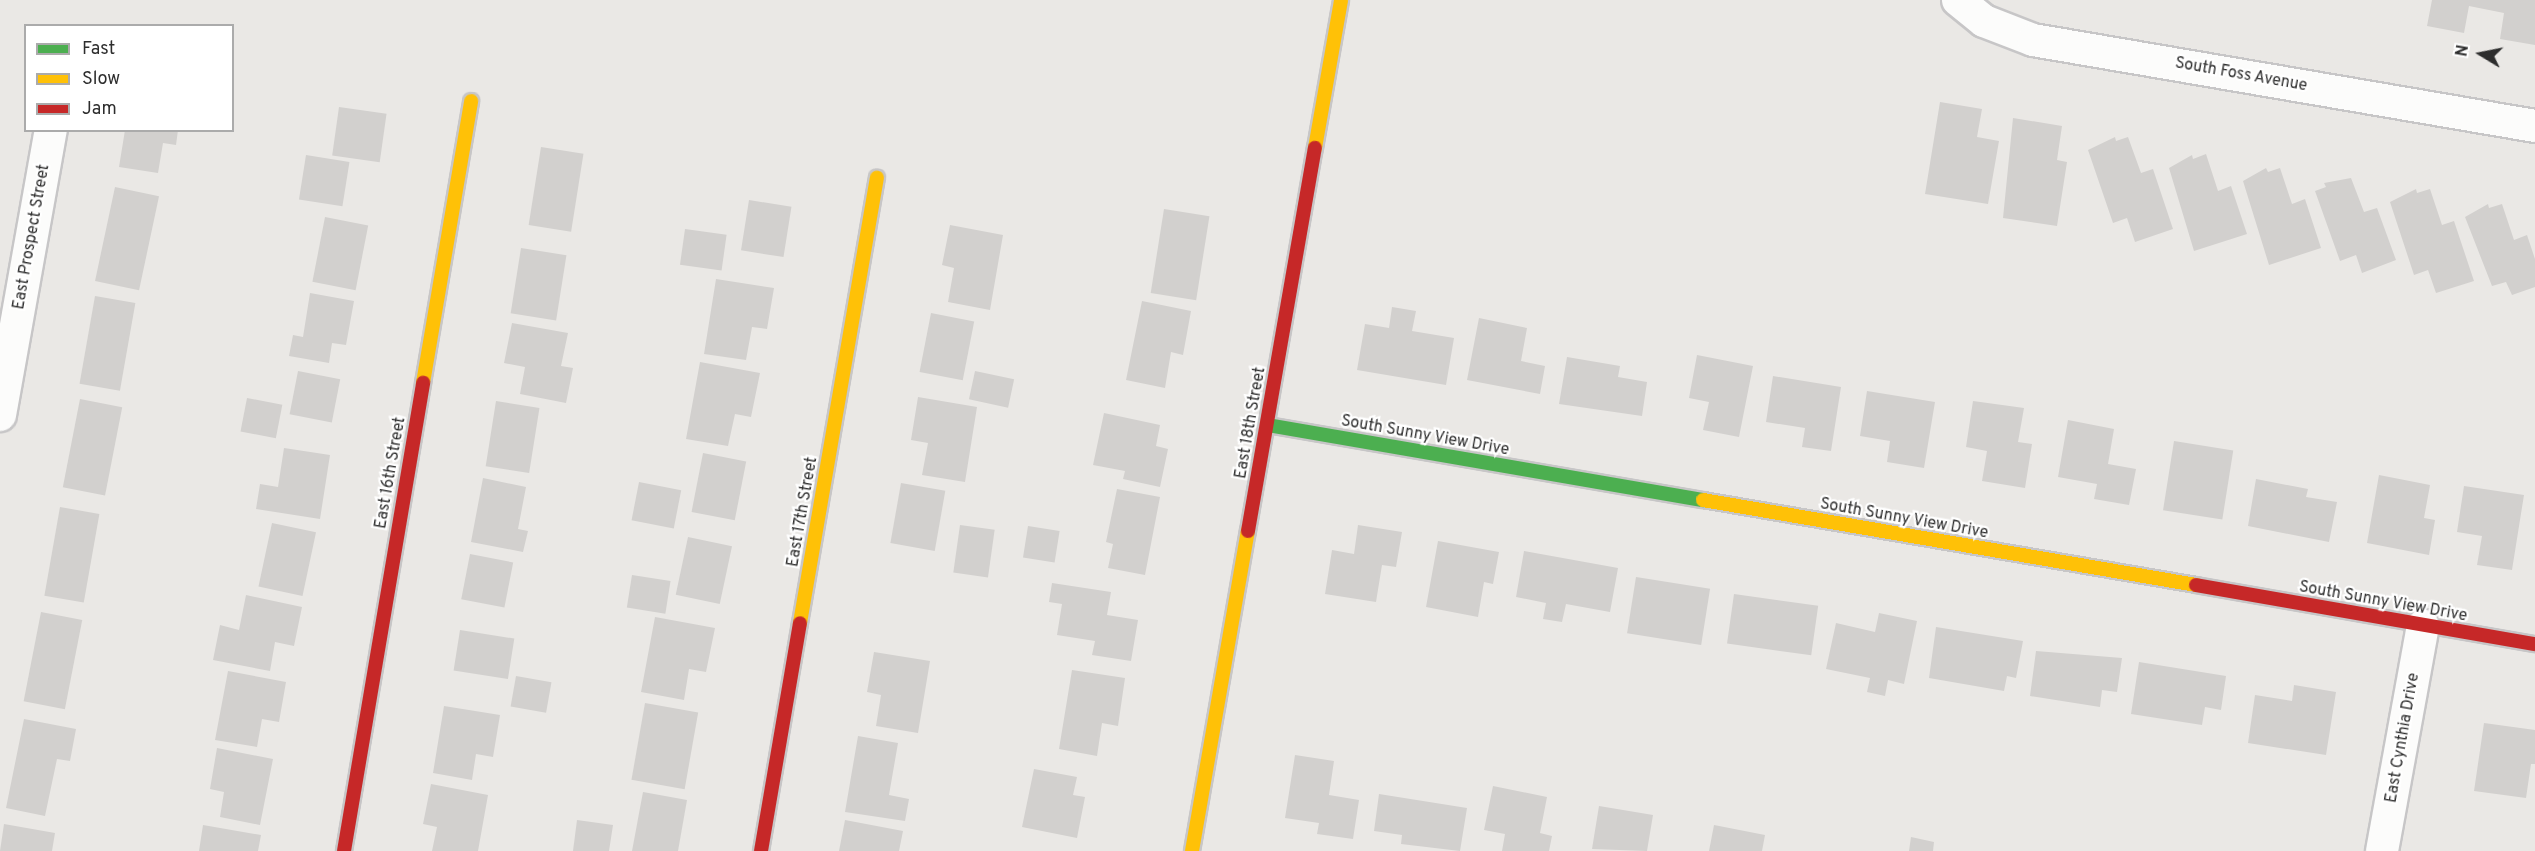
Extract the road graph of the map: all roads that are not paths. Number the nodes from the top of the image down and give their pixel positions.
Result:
1 (1341, 0) edge
2 (1958, 0) edge
3 (471, 101) dead end
4 (2535, 126) edge
5 (51, 132) edge
6 (877, 178) dead end
7 (0, 415) edge
8 (1268, 425) junction
9 (2423, 626) junction
10 (2535, 644) edge
11 (344, 851) edge
12 (761, 851) edge
13 (1192, 851) edge
14 (2382, 851) edge

1 - 8 street, East 18th Street
2 - 4 street, South Foss Avenue
3 - 11 street, East 16th Street
5 - 7 street, East Prospect Street
6 - 12 street, East 17th Street
8 - 9 street, South Sunny View Drive
8 - 13 street, East 18th Street
9 - 10 street, South Sunny View Drive
9 - 14 street, East Cynthia Drive

